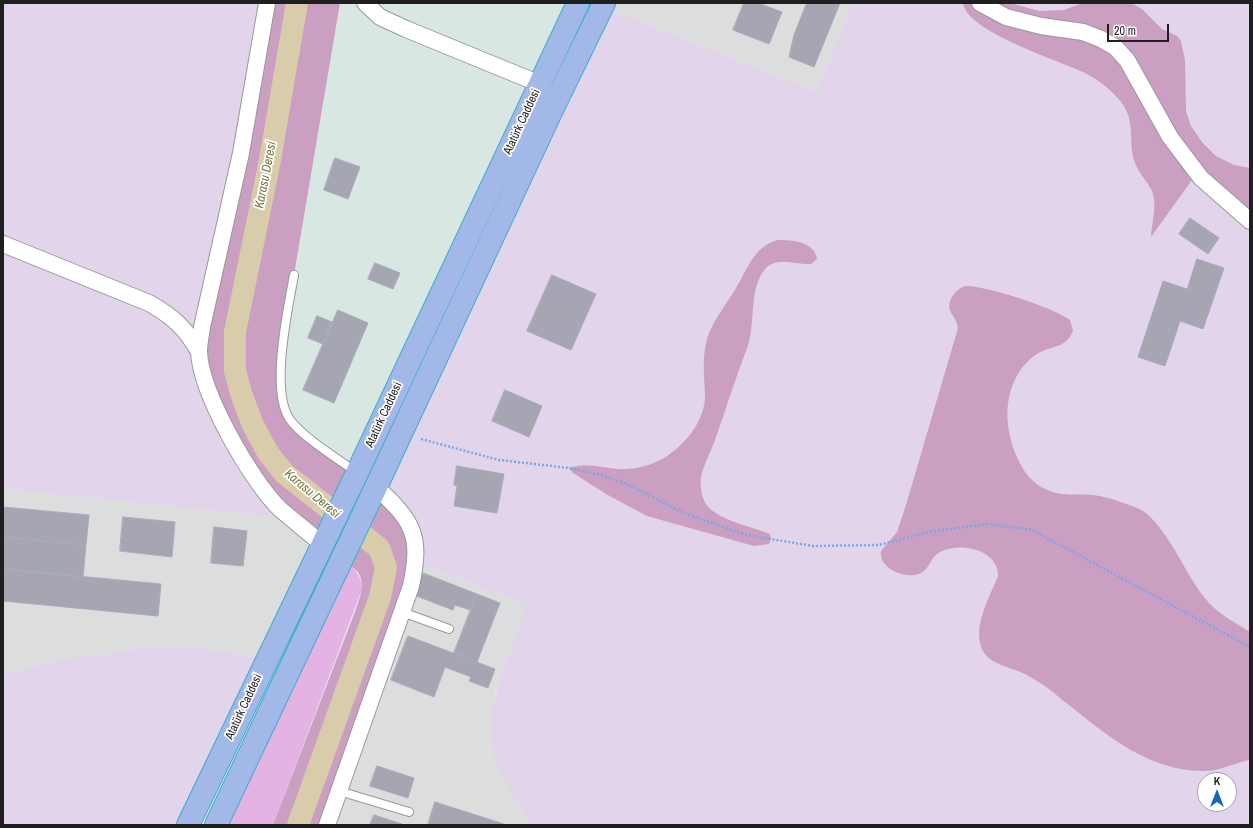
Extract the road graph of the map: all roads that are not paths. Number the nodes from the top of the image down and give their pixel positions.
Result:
1 (267, 3) edge
2 (365, 3) edge
3 (578, 3) edge
4 (604, 3) edge
5 (980, 3) edge
6 (540, 84) junction
7 (1250, 221) edge
8 (3, 244) edge
9 (294, 275) dead end
10 (199, 352) junction
11 (357, 473) junction
12 (376, 487) junction
13 (322, 544) junction
14 (402, 612) junction
15 (449, 629) dead end
16 (339, 791) junction
17 (409, 812) dead end
18 (188, 825) edge
19 (216, 825) edge
20 (327, 825) edge

1 - 10 street
2 - 6 street
3 - 6 highway, Atatürk Caddesi
4 - 12 highway, Atatürk Caddesi
5 - 7 street
6 - 11 highway, Atatürk Caddesi
8 - 10 street
9 - 11 lane
10 - 13 street
11 - 13 highway, Atatürk Caddesi
12 - 14 street
12 - 19 highway, Atatürk Caddesi
13 - 18 highway, Atatürk Caddesi
14 - 15 lane
14 - 16 street
16 - 17 lane
16 - 20 street

